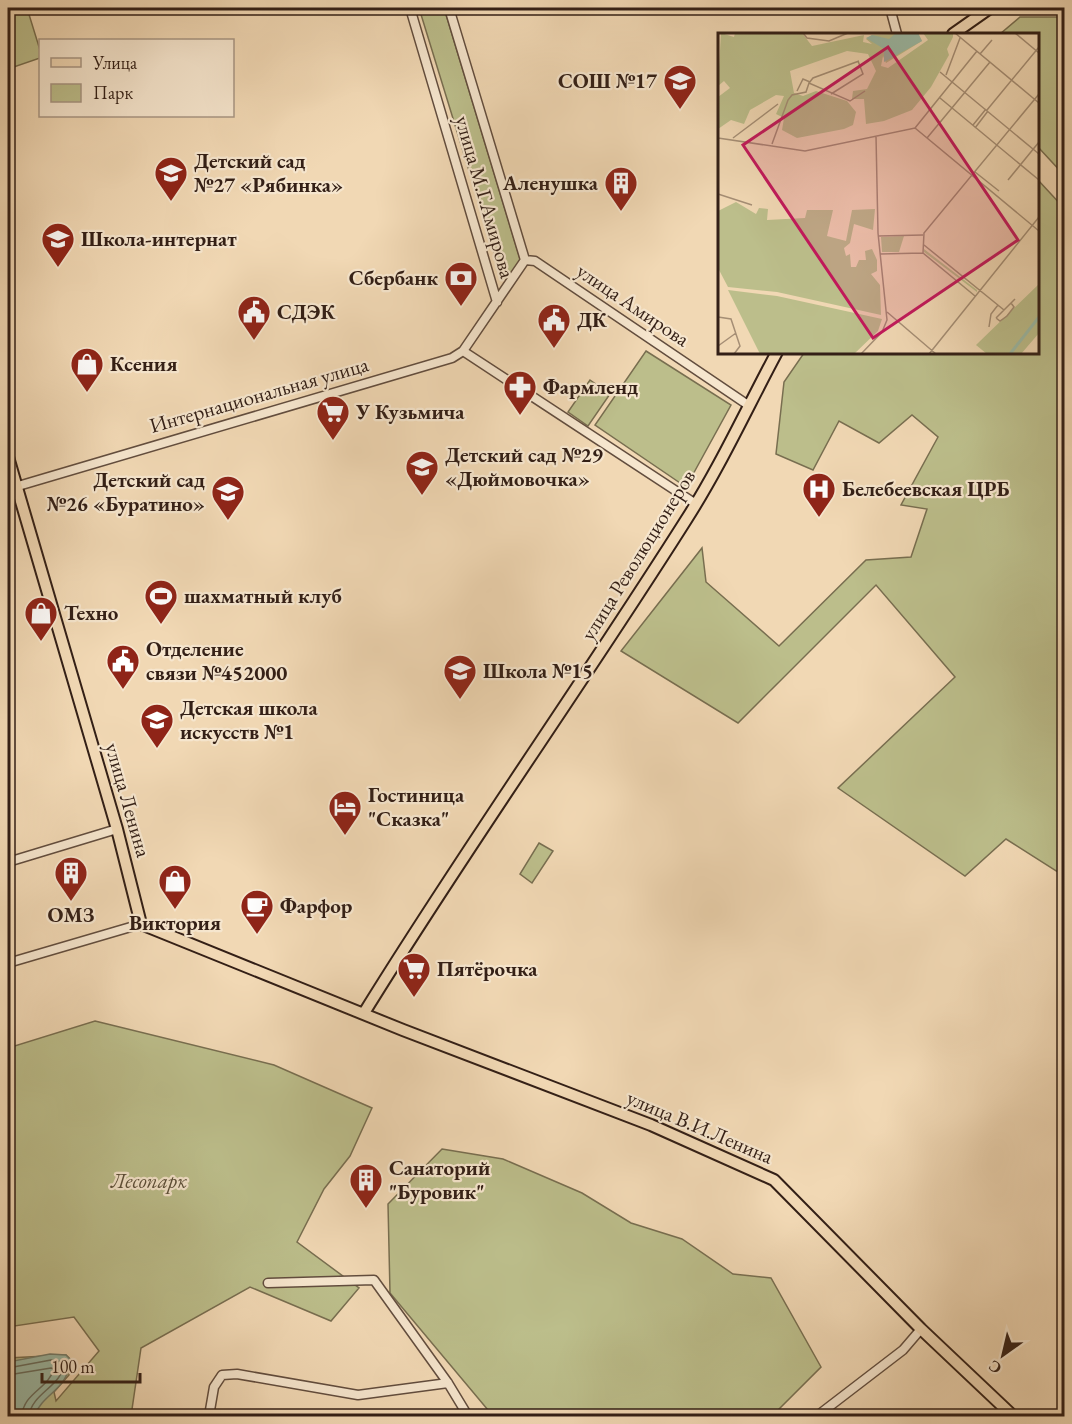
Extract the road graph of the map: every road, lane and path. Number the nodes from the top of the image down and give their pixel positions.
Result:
1 (410, 8) edge
2 (449, 8) edge
3 (890, 8) edge
4 (990, 8) edge
5 (897, 33) edge
6 (954, 33) edge
7 (525, 260) junction
8 (497, 302) junction
9 (464, 351) junction
10 (776, 354) edge
11 (748, 405) junction
12 (8, 457) edge
13 (12, 488) edge
14 (696, 504) junction
15 (117, 829) junction
16 (8, 862) edge
17 (141, 924) junction
18 (8, 963) edge
19 (364, 1013) junction
20 (268, 1283) dead end
21 (921, 1329) junction
22 (448, 1383) junction
23 (209, 1416) edge
24 (468, 1416) edge
25 (817, 1416) edge
26 (1013, 1416) edge

1 - 8 street, улица М.Г.Амирова
2 - 7 street, улица М.Г.Амирова
3 - 5 street
4 - 6 main road
7 - 8 street, улица М.Г.Амирова
7 - 11 street, улица Амирова
8 - 9 street
9 - 13 street, Интернациональная улица
9 - 14 street
10 - 11 main road, улица Революционеров
11 - 14 main road, улица Революционеров
12 - 13 main road, улица Ленина
13 - 15 main road, улица Ленина
14 - 19 main road, улица Революционеров
15 - 16 street
15 - 17 main road, улица Ленина
17 - 18 street
17 - 19 main road
19 - 21 main road, улица В.И.Ленина
20 - 22 street
21 - 25 street
21 - 26 main road, улица В.И.Ленина
22 - 23 street
22 - 24 street

